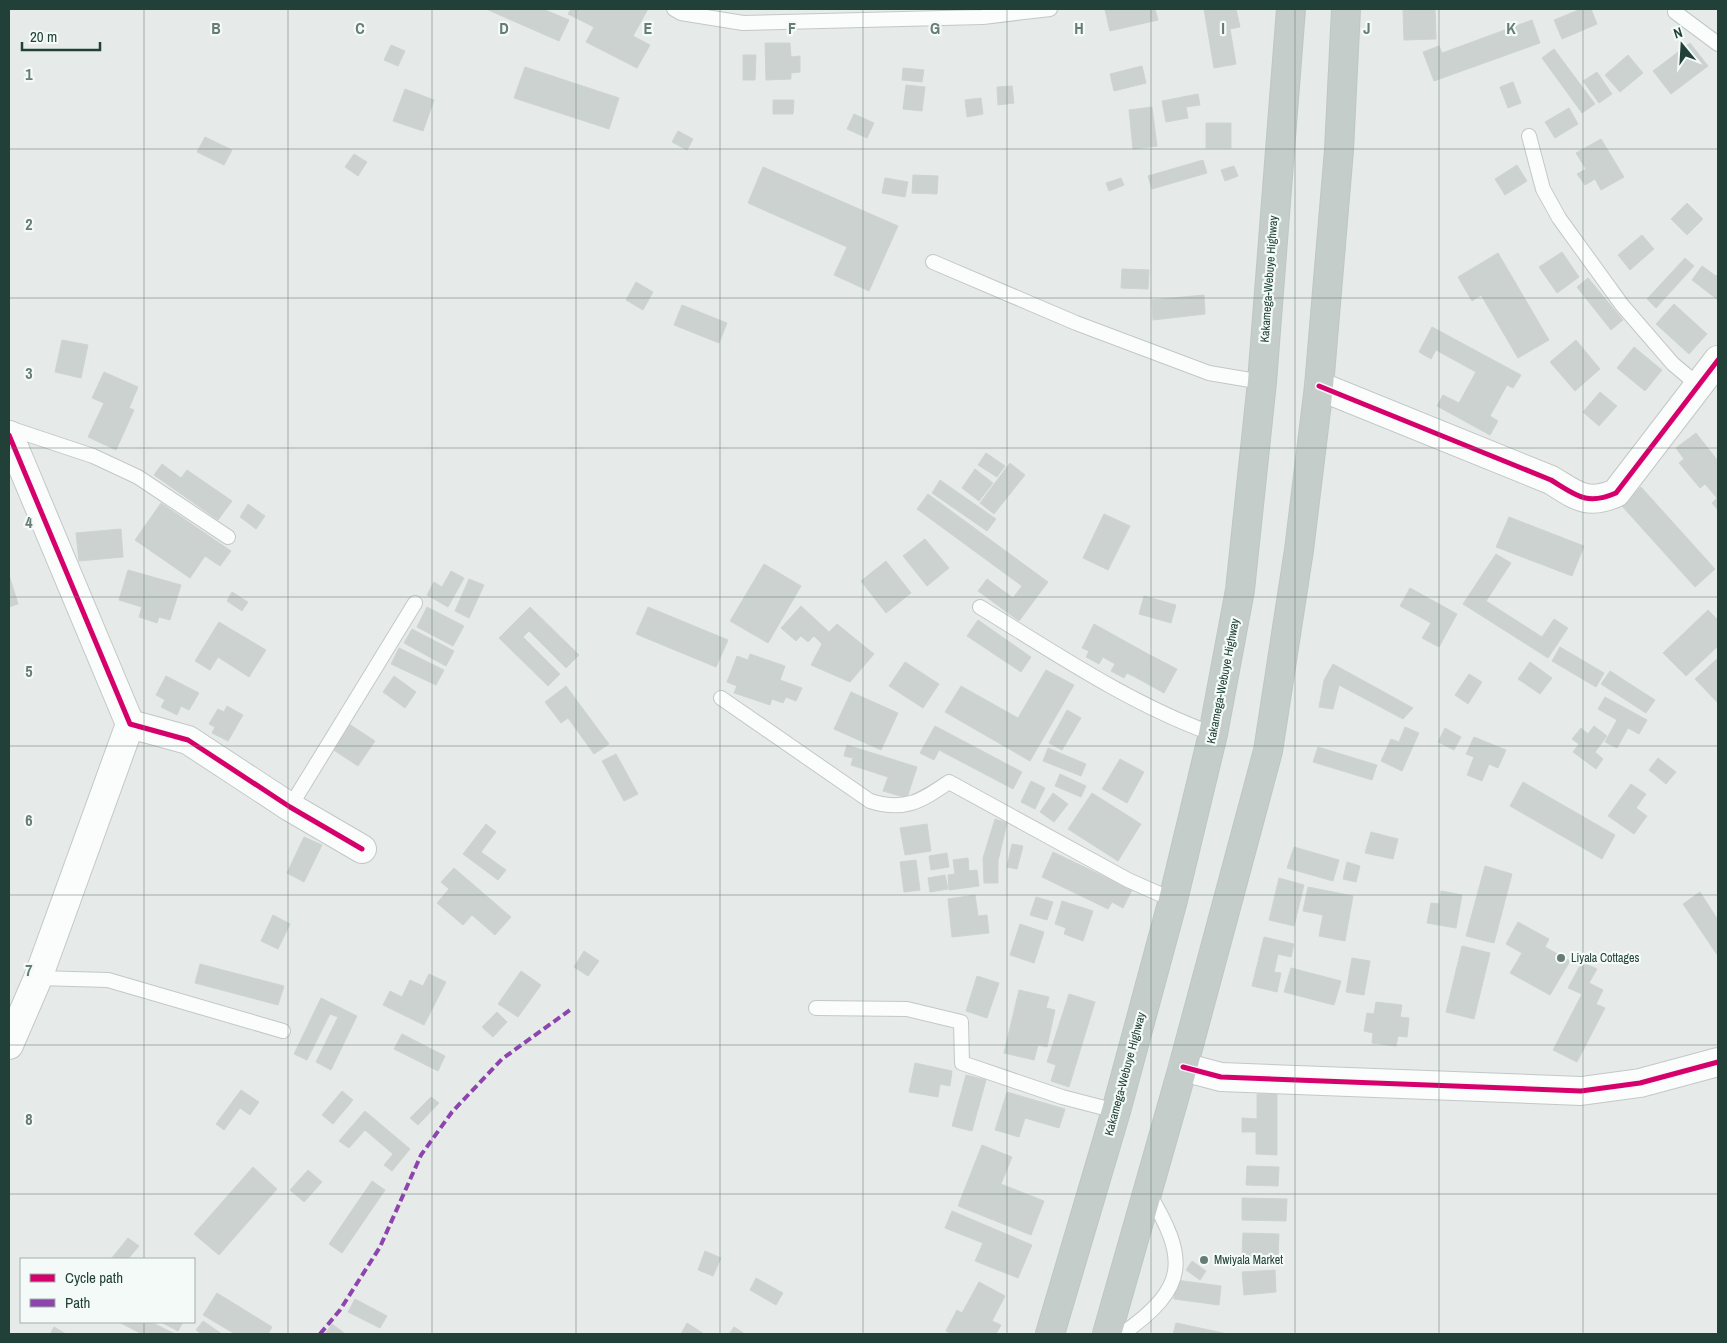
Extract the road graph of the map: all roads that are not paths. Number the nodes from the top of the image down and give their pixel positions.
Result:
1 (674, 9) edge
2 (1050, 9) edge
3 (1291, 9) edge
4 (1346, 9) edge
5 (1675, 12) dead end
6 (1718, 44) edge
7 (1530, 136) dead end
8 (933, 262) dead end
9 (1718, 360) edge
10 (1262, 382) junction
11 (1698, 385) junction
12 (1319, 386) junction
13 (9, 428) edge
14 (9, 435) edge
15 (228, 537) dead end
16 (415, 602) dead end
17 (980, 608) dead end
18 (721, 698) dead end
19 (130, 724) junction
20 (1213, 734) junction
21 (290, 807) junction
22 (362, 849) dead end
23 (1172, 900) junction
24 (38, 978) junction
25 (816, 1008) dead end
26 (283, 1031) dead end
27 (9, 1045) edge
28 (1718, 1062) edge
29 (1183, 1067) junction
30 (1116, 1111) junction
31 (1148, 1191) junction
32 (1050, 1334) edge
33 (1107, 1334) edge
34 (1122, 1334) edge

1 - 2 lane
3 - 10 highway, Kakamega-Webuye Highway
4 - 12 highway
5 - 6 lane
7 - 11 lane
8 - 10 lane
9 - 11 street
10 - 20 highway, Kakamega-Webuye Highway
11 - 12 street
12 - 29 highway
13 - 15 lane
14 - 19 street
16 - 21 lane
17 - 20 lane
18 - 23 lane
19 - 21 street
19 - 24 street
20 - 23 highway, Kakamega-Webuye Highway
21 - 22 street
23 - 30 highway, Kakamega-Webuye Highway
24 - 26 lane
24 - 27 street
25 - 30 lane
28 - 29 street
29 - 31 highway
30 - 32 highway, Kakamega-Webuye Highway
31 - 33 highway
31 - 34 lane

